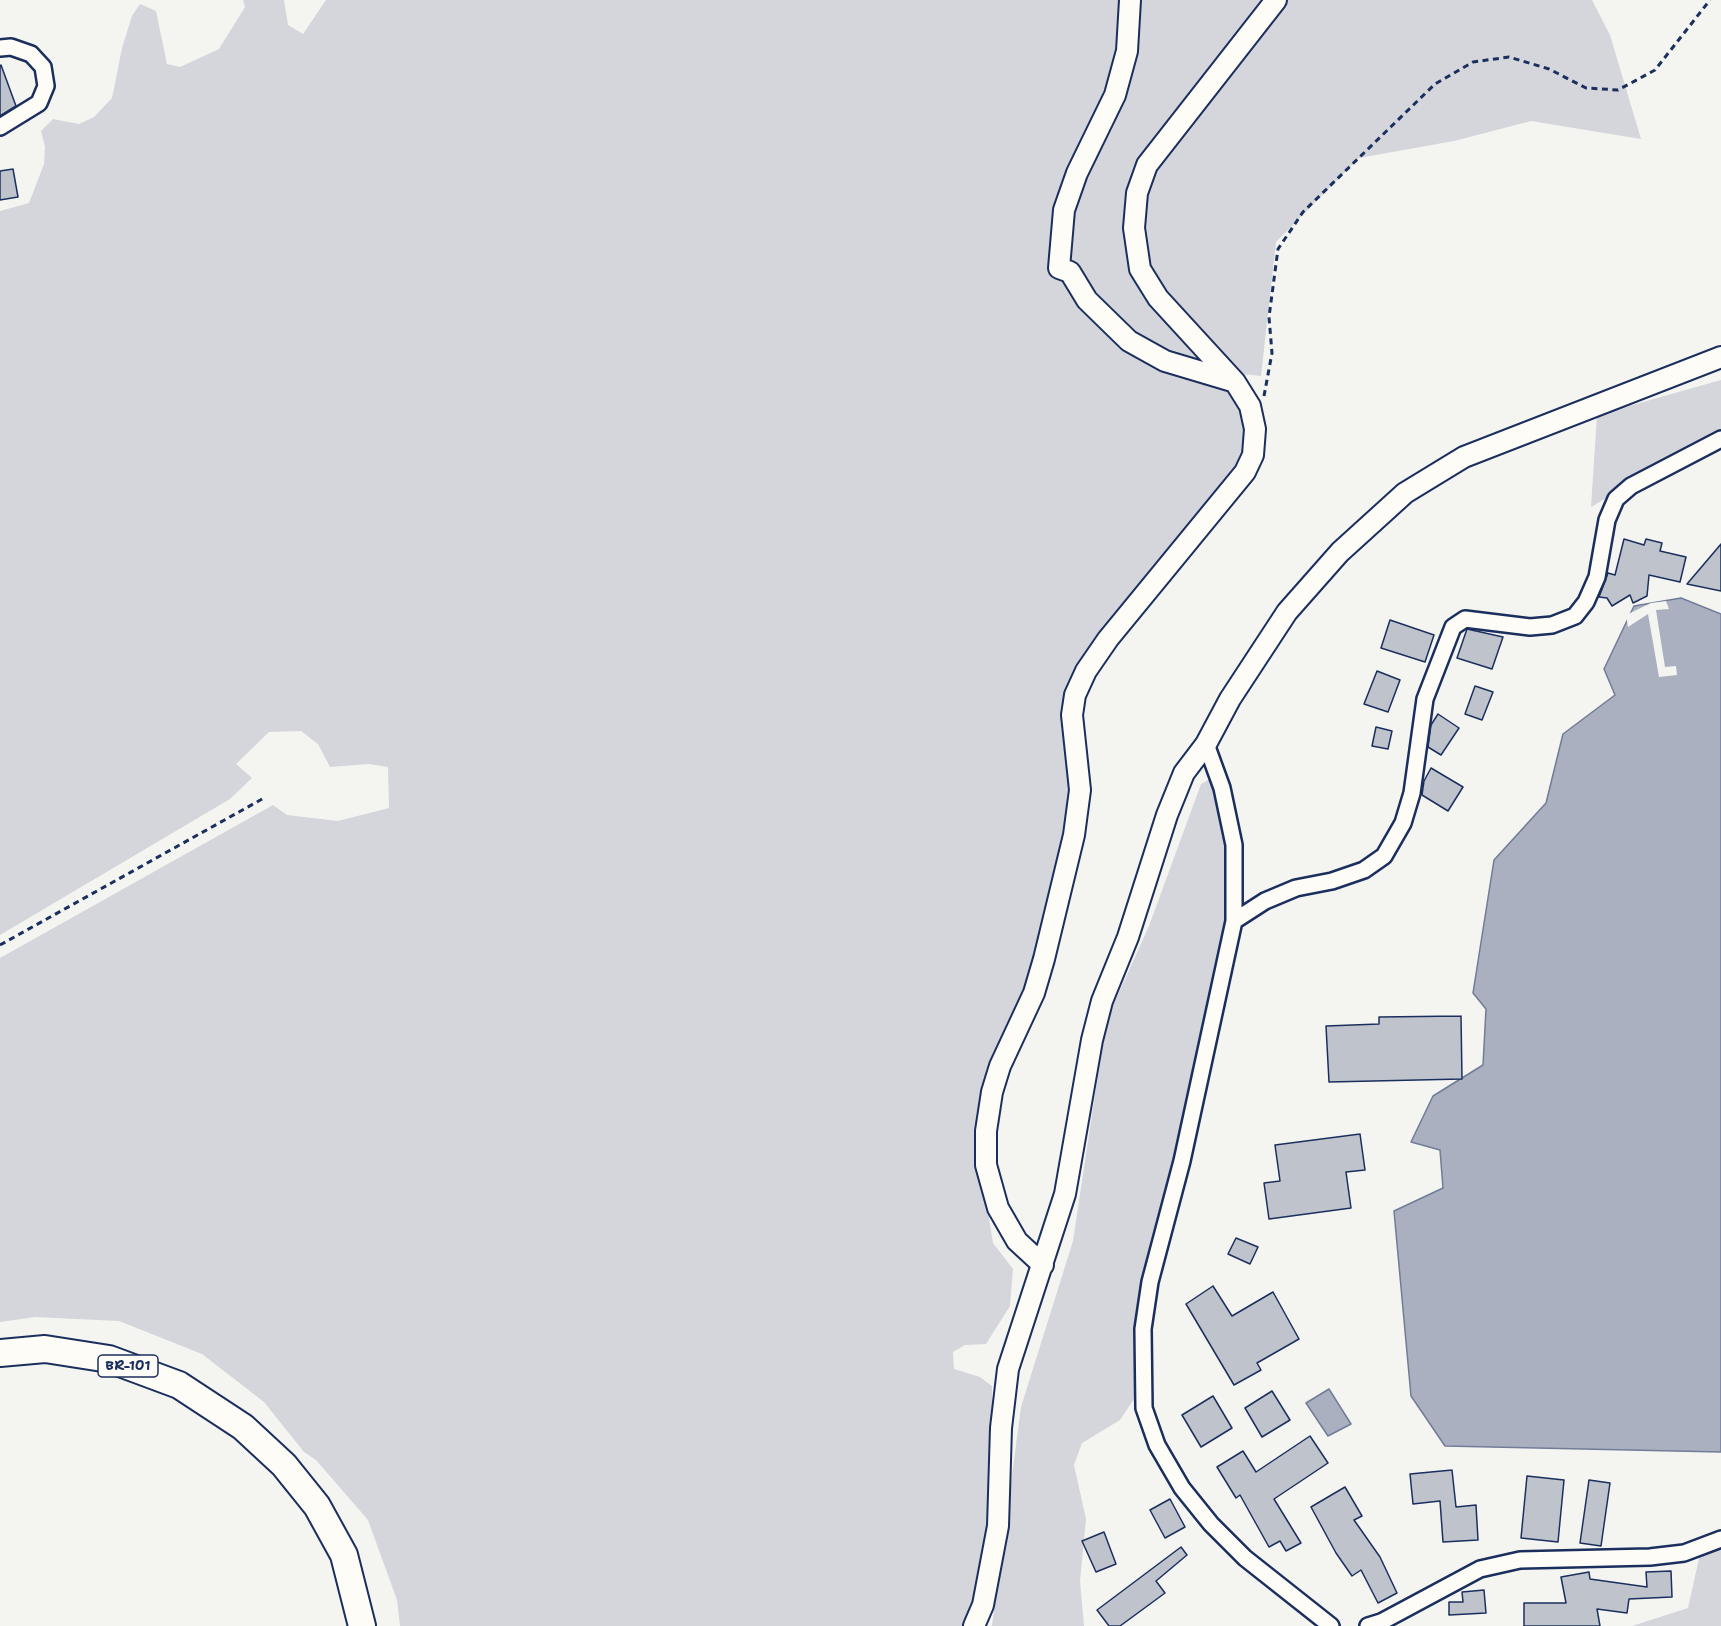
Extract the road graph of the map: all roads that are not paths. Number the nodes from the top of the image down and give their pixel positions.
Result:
1 (1130, 0) edge
2 (1276, 0) edge
3 (0, 48) edge
4 (0, 127) edge
5 (1721, 357) edge
6 (1235, 382) junction
7 (1721, 439) edge
8 (1206, 744) junction
9 (1234, 921) junction
10 (1043, 1265) junction
11 (0, 1353) edge
12 (1721, 1539) edge
13 (362, 1626) edge
14 (974, 1626) edge
15 (1331, 1626) edge
16 (1368, 1626) edge

1 - 6 street
2 - 6 street
3 - 4 street
5 - 8 street
6 - 10 street
7 - 9 street
8 - 9 street
8 - 10 street
9 - 15 street
10 - 14 street
11 - 13 highway, BR-101
12 - 16 street

